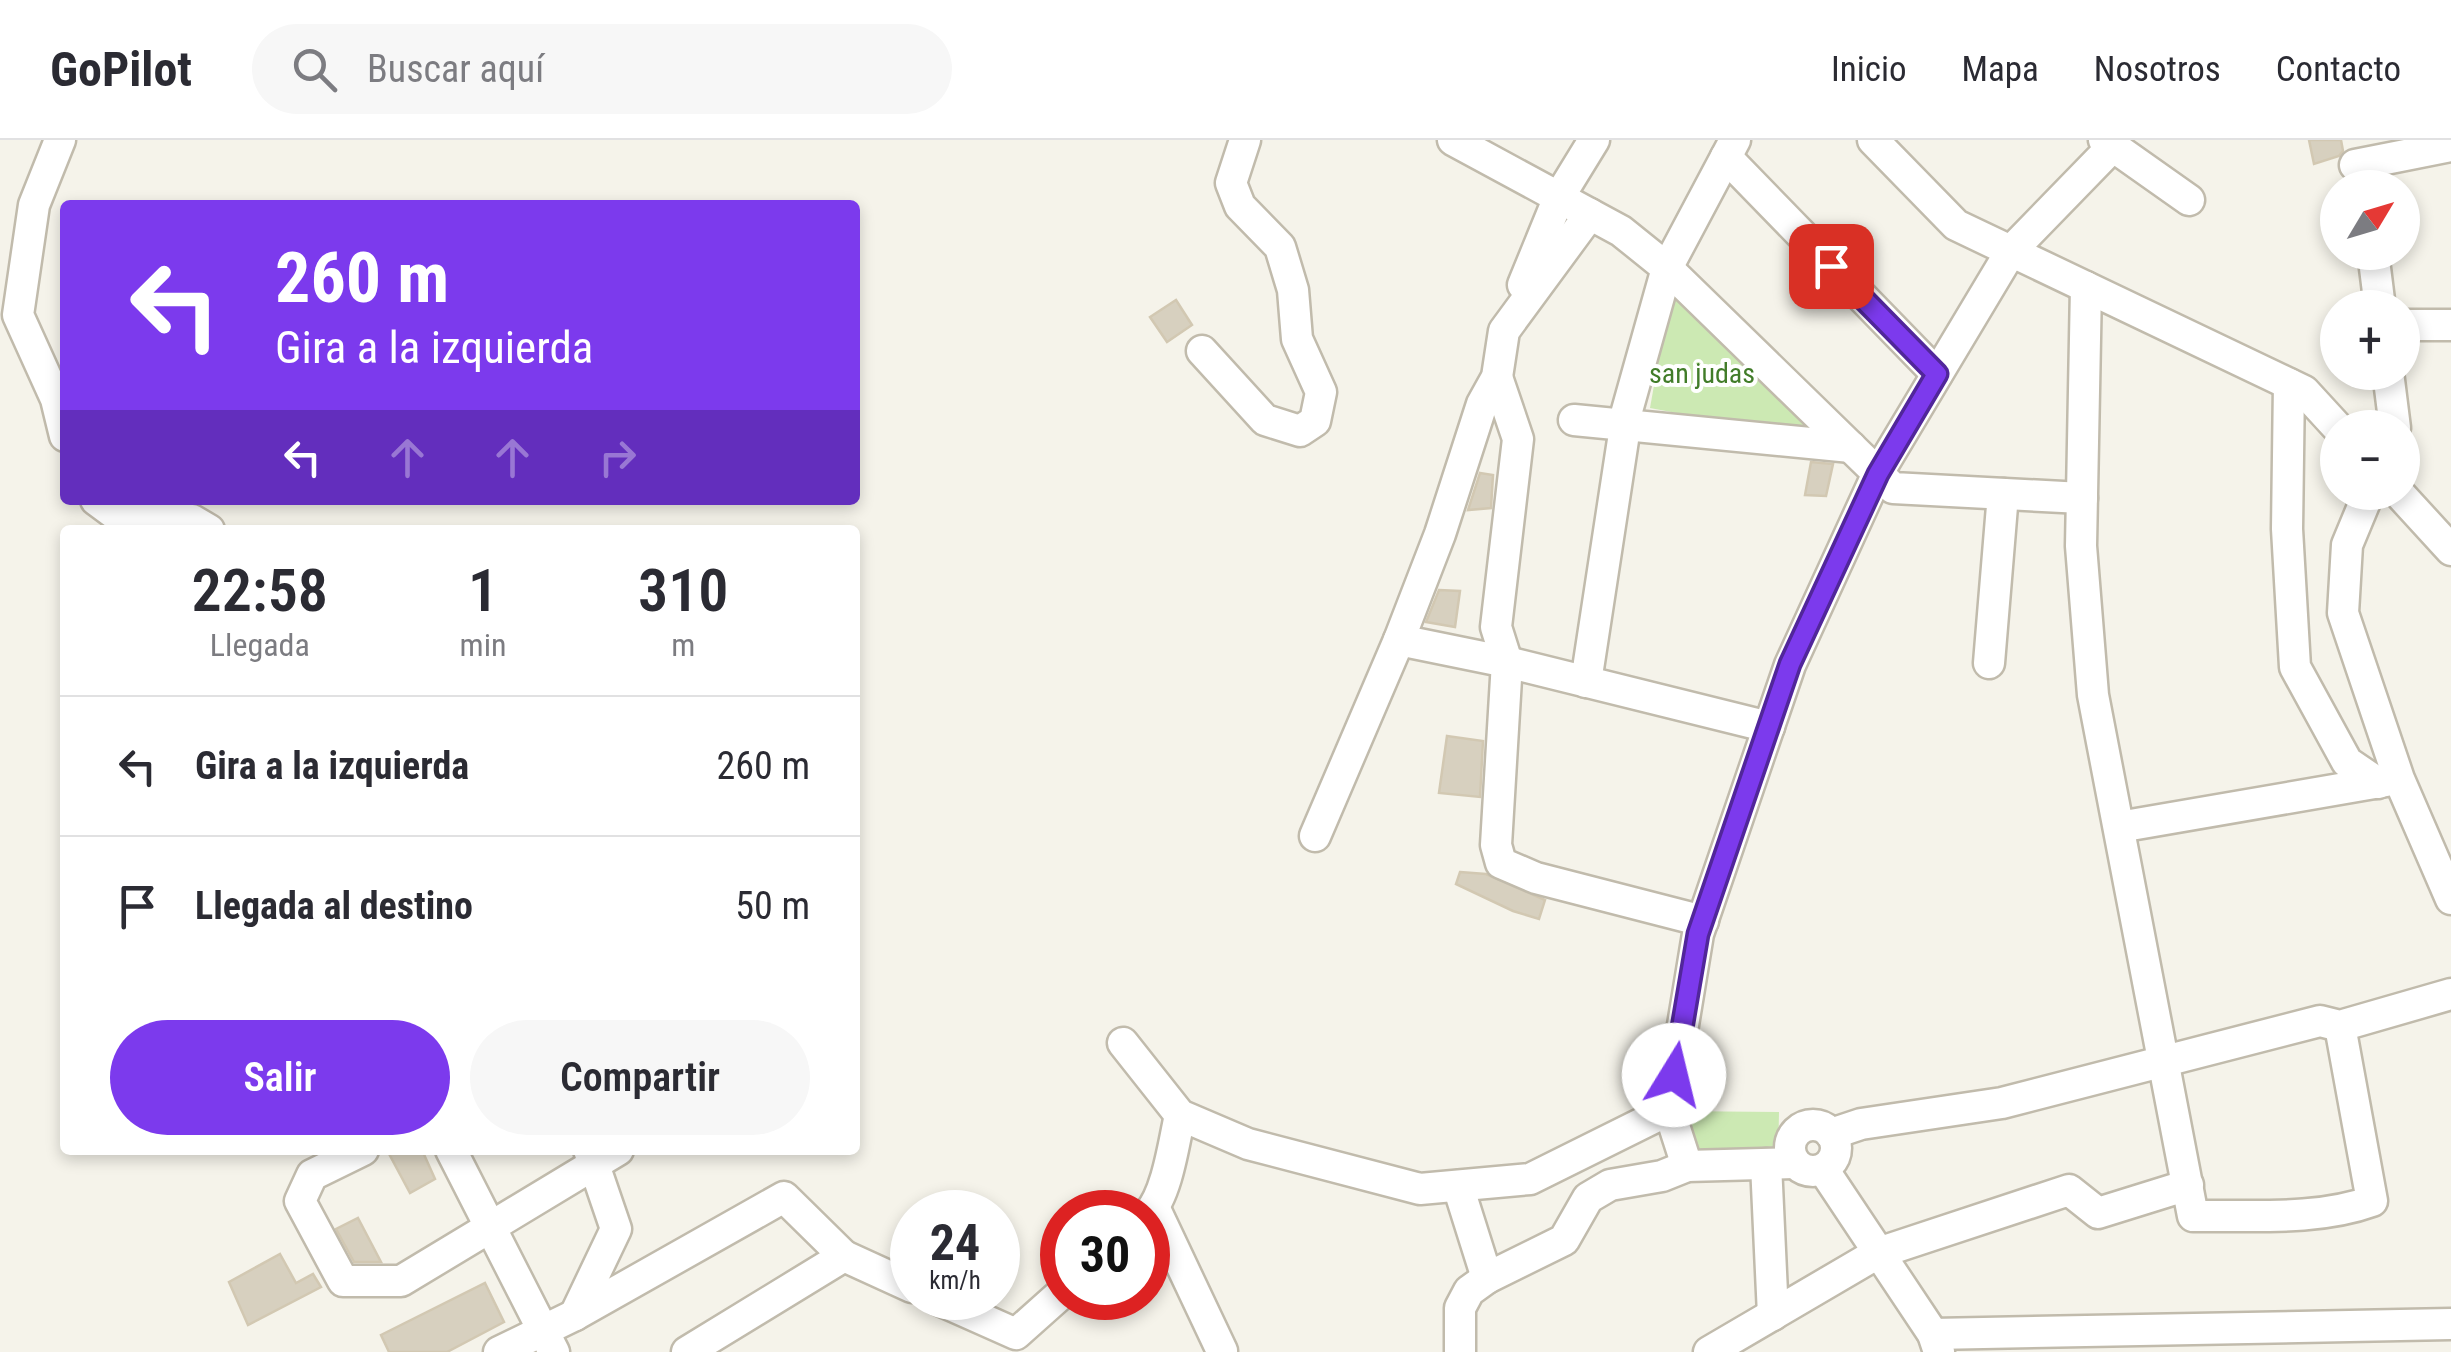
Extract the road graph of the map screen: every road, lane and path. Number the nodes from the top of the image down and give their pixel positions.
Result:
1 (60, 140) edge
2 (1246, 140) edge
3 (1453, 140) edge
4 (1594, 140) edge
5 (1873, 140) edge
6 (2109, 143) edge
7 (2451, 146) edge
8 (1730, 149) edge
9 (2356, 164) edge
10 (1559, 197) junction
11 (2190, 200) dead end
12 (1590, 214) junction
13 (2011, 251) junction
14 (1667, 268) junction
15 (2086, 287) junction
16 (2451, 325) edge
17 (2420, 326) edge
18 (1504, 332) junction
19 (1202, 351) dead end
20 (1937, 374) junction
21 (1497, 377) junction
22 (2297, 388) junction
23 (2320, 410) edge
24 (60, 415) edge
25 (1574, 420) dead end
26 (1623, 433) junction
27 (1851, 447) junction
28 (1878, 474) junction
29 (2003, 494) junction
30 (2082, 498) junction
31 (102, 505) edge
32 (2362, 510) edge
33 (2416, 510) edge
34 (200, 525) edge
35 (2451, 550) edge
36 (1399, 640) junction
37 (1507, 662) junction
38 (1989, 662) dead end
39 (1586, 682) junction
40 (1769, 727) junction
41 (2389, 781) junction
42 (2119, 827) junction
43 (1315, 836) dead end
44 (2451, 899) edge
45 (1702, 921) junction
46 (2445, 995) edge
47 (2340, 1026) junction
48 (1124, 1043) dead end
49 (2164, 1062) junction
50 (1668, 1110) junction
51 (1180, 1116) junction
52 (1831, 1134) junction
53 (353, 1155) edge
54 (453, 1155) edge
55 (600, 1155) edge
56 (601, 1155) edge
57 (1687, 1166) junction
58 (1794, 1166) junction
59 (2188, 1185) junction
60 (1458, 1186) junction
61 (1157, 1190) edge
62 (490, 1229) junction
63 (1170, 1249) edge
64 (1878, 1253) junction
65 (844, 1256) junction
66 (890, 1277) edge
67 (1487, 1278) junction
68 (1040, 1312) edge
69 (1773, 1315) junction
70 (575, 1316) junction
71 (985, 1320) edge
72 (2438, 1324) edge
73 (549, 1341) edge
74 (1936, 1343) edge
75 (499, 1352) edge
76 (687, 1352) edge
77 (1222, 1352) edge
78 (1460, 1352) edge
79 (1709, 1352) edge

1 - 24 street
2 - 19 street
3 - 10 street
4 - 10 street
5 - 13 street
6 - 11 street
6 - 13 street
7 - 9 street
8 - 14 street
8 - 20 street
10 - 12 street
10 - 18 street
12 - 14 street
12 - 18 street
13 - 15 street
13 - 20 street
14 - 26 street
14 - 27 street
15 - 22 street
15 - 30 street
16 - 17 street
18 - 21 street
20 - 28 street
21 - 36 street
21 - 37 street
22 - 23 street
22 - 41 street
25 - 26 street
26 - 27 street
26 - 39 street
27 - 28 street
28 - 29 street
28 - 40 street
29 - 30 street
29 - 38 street
30 - 42 street
31 - 34 street
32 - 41 street
33 - 35 street
36 - 37 street
36 - 43 street
37 - 39 street
37 - 45 street
39 - 40 street
40 - 45 street
41 - 42 street
41 - 44 street
42 - 49 street
45 - 50 street
46 - 47 street
47 - 49 street
47 - 59 street
48 - 51 street
49 - 52 street
49 - 59 street
50 - 57 street
50 - 60 street
51 - 60 street
51 - 61 street
52 - 58 street
52 - 58 street
53 - 62 street
54 - 62 street
55 - 62 street
56 - 70 street
57 - 58 street
57 - 67 street
58 - 64 street
58 - 69 street
59 - 64 street
60 - 67 street
62 - 73 street
63 - 77 street
64 - 69 street
64 - 74 street
65 - 66 street
65 - 70 street
65 - 76 street
67 - 78 street
68 - 71 street
69 - 79 street
70 - 73 street
72 - 74 street
73 - 75 street

